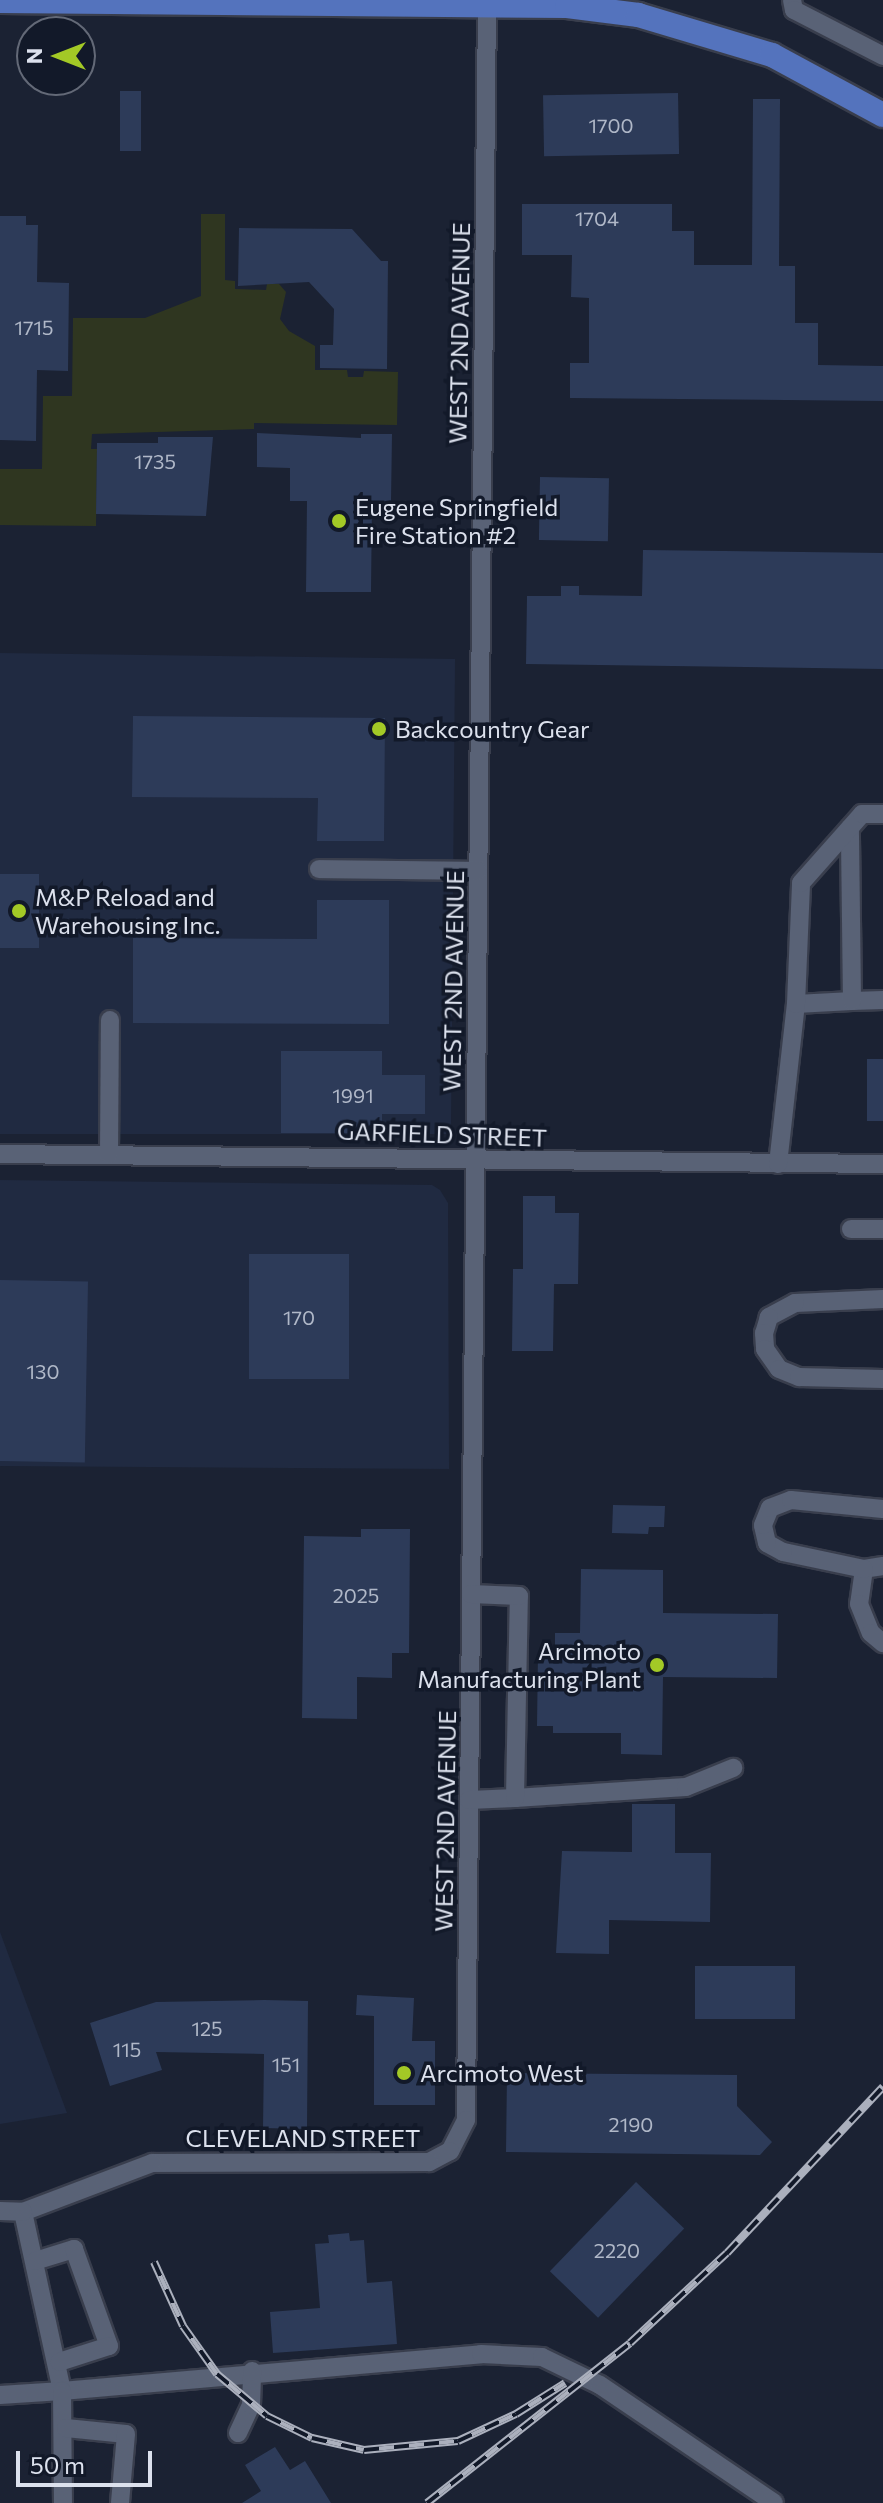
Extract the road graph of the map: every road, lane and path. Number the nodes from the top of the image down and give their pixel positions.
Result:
1 (792, 0) edge
2 (0, 1) edge
3 (74, 1) edge
4 (119, 2) edge
5 (487, 2) edge
6 (883, 56) edge
7 (883, 115) edge
8 (883, 814) edge
9 (850, 828) junction
10 (319, 869) dead end
11 (478, 871) junction
12 (883, 1000) edge
13 (852, 1001) junction
14 (796, 1004) junction
15 (110, 1020) dead end
16 (0, 1154) edge
17 (109, 1154) junction
18 (475, 1159) junction
19 (778, 1164) junction
20 (883, 1164) edge
21 (851, 1229) dead end
22 (883, 1229) edge
23 (883, 1299) edge
24 (883, 1379) edge
25 (883, 1509) edge
26 (874, 1568) edge
27 (471, 1594) junction
28 (883, 1643) edge
29 (733, 1768) dead end
30 (515, 1798) junction
31 (469, 1800) junction
32 (450, 2151) joint
33 (0, 2211) edge
34 (23, 2212) junction
35 (35, 2261) junction
36 (59, 2362) junction
37 (252, 2371) junction
38 (62, 2391) junction
39 (0, 2395) edge
40 (66, 2428) junction
41 (238, 2433) dead end
42 (63, 2503) edge
43 (120, 2503) edge
44 (774, 2503) edge

1 - 6 street
2 - 3 main road
3 - 4 main road
4 - 5 main road
5 - 7 main road
5 - 11 street, WEST 2ND AVENUE
8 - 9 street
9 - 13 street
9 - 14 street
10 - 11 street
11 - 18 street, WEST 2ND AVENUE
12 - 13 street
13 - 14 street
14 - 19 street
15 - 17 street
16 - 17 street, GARFIELD STREET
17 - 18 street, GARFIELD STREET
18 - 19 street, GARFIELD STREET
18 - 27 street, WEST 2ND AVENUE
19 - 20 street, GARFIELD STREET
21 - 22 street
23 - 24 street
25 - 26 street
26 - 28 street
27 - 30 street
27 - 31 street, WEST 2ND AVENUE
29 - 30 street
30 - 31 street
31 - 32 street, WEST 2ND AVENUE
32 - 34 street, CLEVELAND STREET
33 - 34 street
34 - 35 street
35 - 36 street
35 - 36 street
36 - 38 street
37 - 38 street
37 - 41 street
37 - 44 street
38 - 39 street
38 - 40 street
40 - 42 street
40 - 43 street

